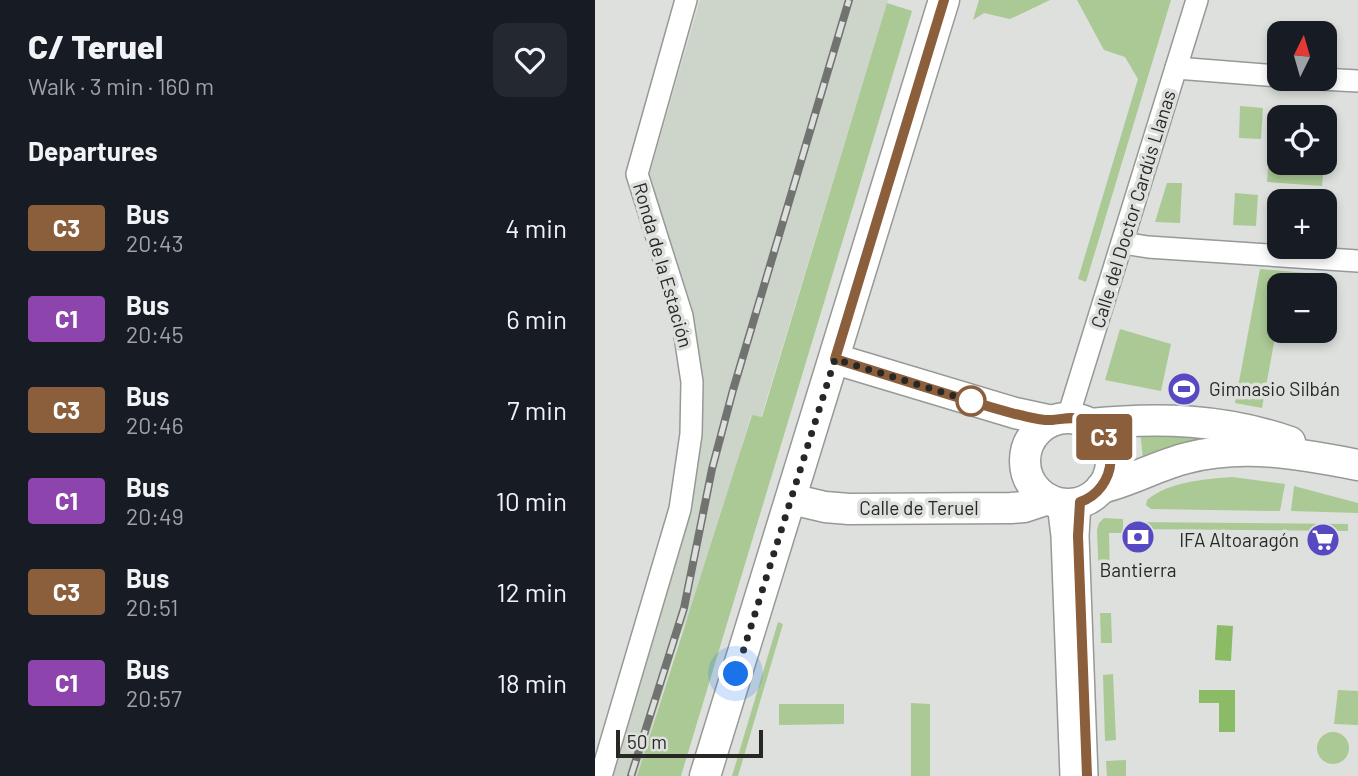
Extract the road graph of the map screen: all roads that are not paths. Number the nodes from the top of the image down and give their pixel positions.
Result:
1 (686, 0) edge
2 (944, 0) edge
3 (1197, 0) edge
4 (1176, 68) junction
5 (1267, 75) edge
6 (1337, 80) edge
7 (1358, 81) edge
8 (1123, 243) junction
9 (1358, 261) edge
10 (835, 359) junction
11 (1070, 421) junction
12 (1348, 463) edge
13 (1072, 498) junction
14 (790, 499) junction
15 (601, 776) edge
16 (705, 776) edge
17 (1072, 776) edge
18 (1087, 776) edge

1 - 15 street, Ronda de la Estación
2 - 10 main road
3 - 4 street, Calle del Doctor Cardús Llanas
4 - 5 street
4 - 8 street, Calle del Doctor Cardús Llanas
6 - 7 street
8 - 9 street
8 - 11 street, Calle del Doctor Cardús Llanas
10 - 11 main road, Calle de Teruel
10 - 14 main road
11 - 12 main road, Calle de Teruel
11 - 13 main road
11 - 13 main road
12 - 13 main road, Calle de Teruel
13 - 14 main road, Calle de Teruel
13 - 17 street
13 - 18 street
14 - 16 main road

